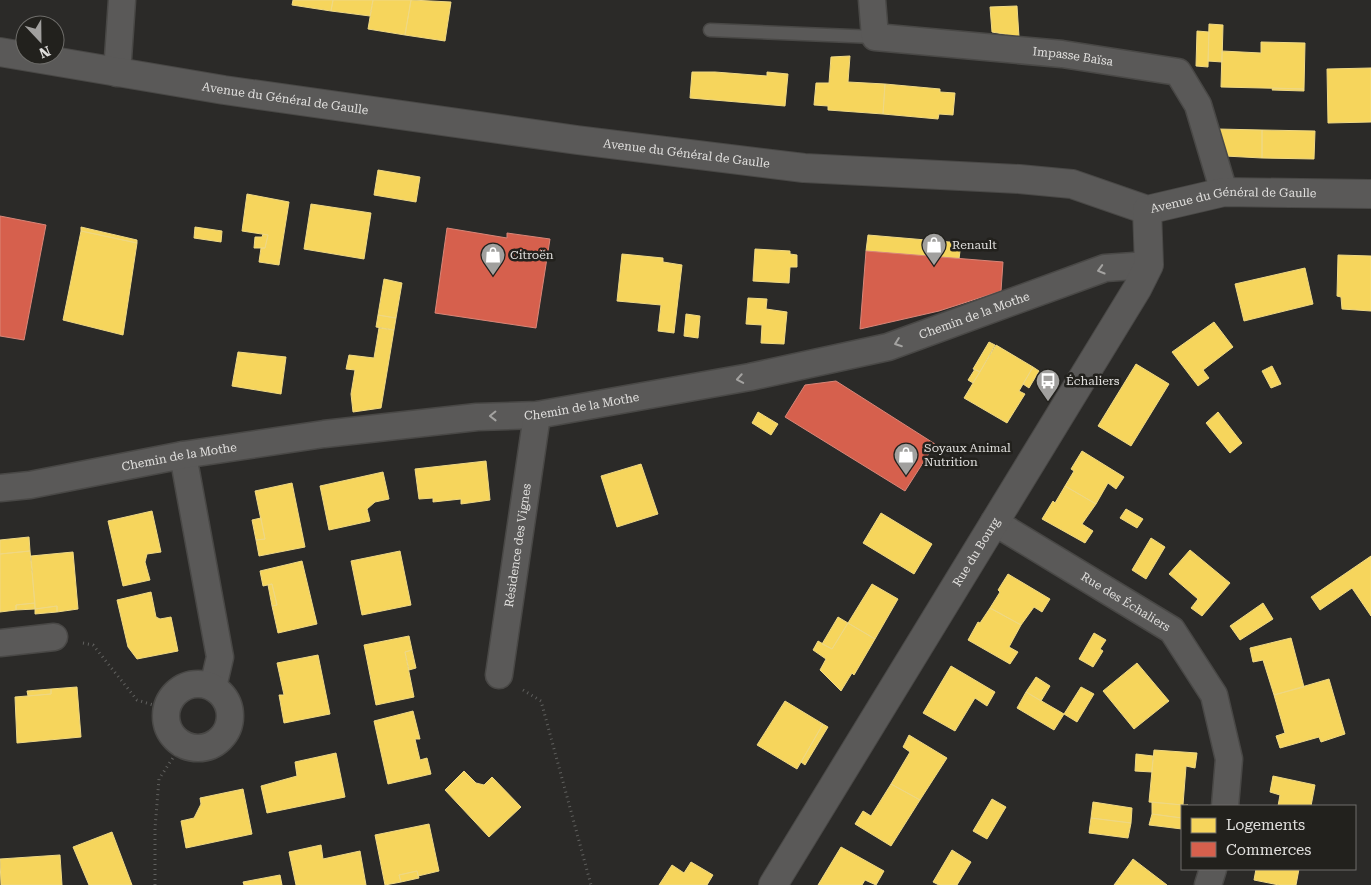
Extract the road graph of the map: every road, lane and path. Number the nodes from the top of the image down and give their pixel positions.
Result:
1 (122, 0) edge
2 (872, 0) edge
3 (710, 30) dead end
4 (875, 37) junction
5 (0, 52) edge
6 (117, 73) junction
7 (1224, 192) junction
8 (1371, 194) edge
9 (1146, 210) junction
10 (1149, 265) junction
11 (537, 415) junction
12 (183, 454) junction
13 (0, 488) edge
14 (994, 522) junction
15 (54, 637) joint
16 (0, 643) edge
17 (499, 675) joint
18 (213, 687) junction
19 (166, 709) junction
20 (182, 744) junction
21 (1226, 805) edge
22 (1213, 870) edge
23 (155, 885) edge
24 (592, 885) edge
25 (773, 885) edge
26 (1208, 885) edge

1 - 6 street
2 - 4 street
3 - 4 lane
4 - 7 street, Impasse Baïsa
5 - 6 main road, Avenue du Général de Gaulle
6 - 9 main road, Avenue du Général de Gaulle
7 - 8 main road, Avenue du Général de Gaulle
7 - 9 main road, Avenue du Général de Gaulle
9 - 10 main road, Rue du Bourg
10 -> 11 street, Chemin de la Mothe
10 - 14 main road, Rue du Bourg
11 -> 12 street, Chemin de la Mothe
11 - 17 street, Résidence des Vignes
12 - 13 street, Chemin de la Mothe
12 - 18 street
14 - 21 street, Rue des Échaliers
14 - 25 main road, Rue du Bourg
15 - 16 street
15 - 19 path
17 - 24 path
18 - 19 street
18 - 20 street
19 - 20 street
20 - 23 path
22 - 26 street

